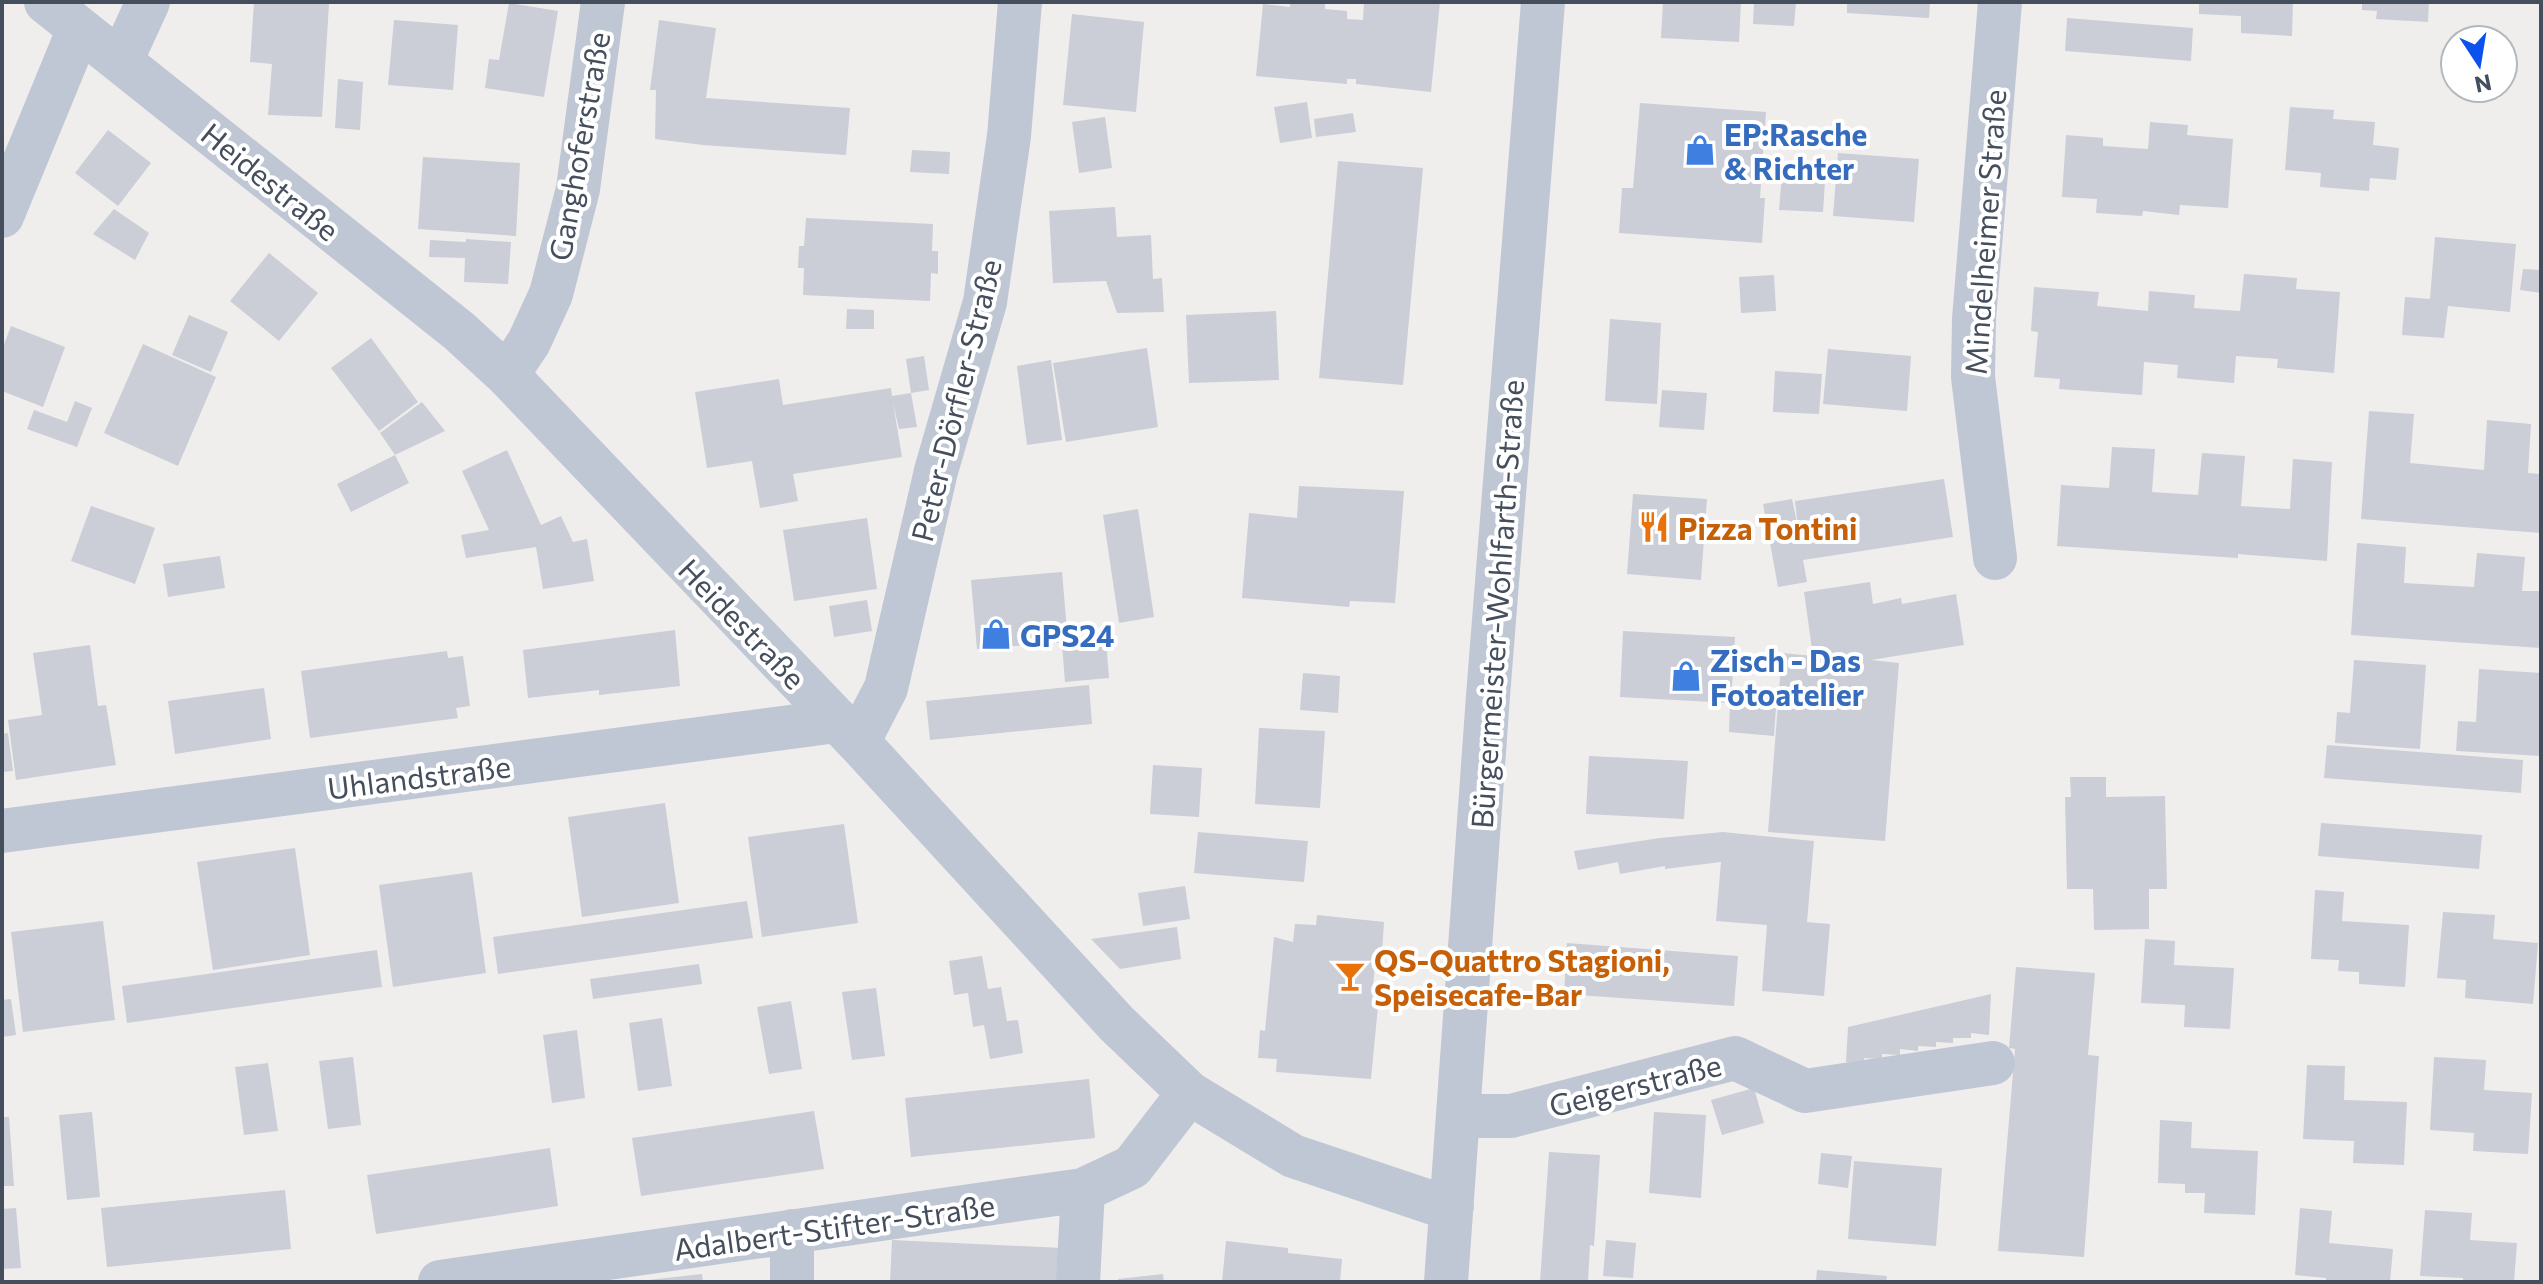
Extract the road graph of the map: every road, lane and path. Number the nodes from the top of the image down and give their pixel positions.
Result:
1 (46, 2) edge
2 (148, 2) edge
3 (603, 2) edge
4 (1020, 2) edge
5 (1543, 2) edge
6 (2000, 2) edge
7 (79, 29) junction
8 (121, 61) junction
9 (2, 216) edge
10 (507, 375) junction
11 (1995, 558) dead end
12 (847, 732) junction
13 (2, 831) edge
14 (1993, 1063) dead end
15 (1189, 1093) junction
16 (1460, 1116) junction
17 (1083, 1190) junction
18 (1452, 1206) junction
19 (792, 1231) junction
20 (440, 1282) edge
21 (792, 1282) edge
22 (1078, 1282) edge
23 (1446, 1282) edge

1 - 7 street, Heidestraße
2 - 8 street
3 - 10 street, Ganghoferstraße
4 - 12 street, Peter-Dörfler-Straße
5 - 16 street, Bürgermeister-Wohlfarth-Straße
6 - 11 street, Mindelheimer Straße
7 - 8 street, Heidestraße
7 - 9 street
8 - 10 street, Heidestraße
10 - 12 street, Heidestraße
12 - 13 street, Uhlandstraße
12 - 15 street, Heidestraße
14 - 16 street, Geigerstraße
15 - 17 street, Adalbert-Stifter-Straße
15 - 18 street, Heidestraße
16 - 18 street, Bürgermeister-Wohlfarth-Straße
17 - 19 street, Adalbert-Stifter-Straße
17 - 22 street
18 - 23 street, Bürgermeister-Wohlfarth-Straße
19 - 20 street, Adalbert-Stifter-Straße
19 - 21 street

